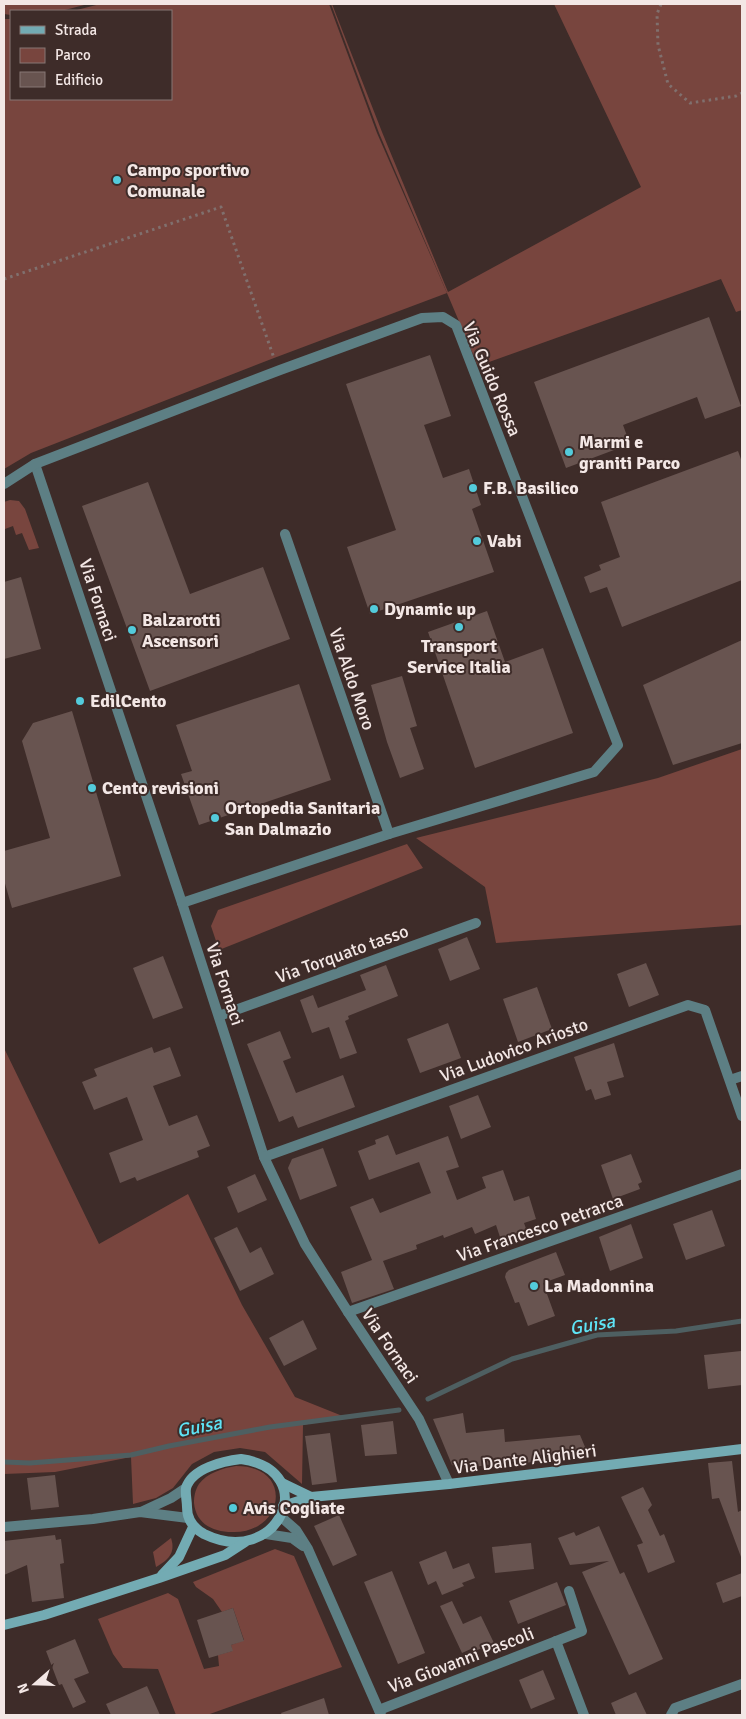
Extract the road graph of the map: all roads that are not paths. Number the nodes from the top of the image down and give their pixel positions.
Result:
1 (35, 464) junction
2 (4, 484) edge
3 (285, 534) dead end
4 (389, 834) junction
5 (182, 902) junction
6 (476, 923) dead end
7 (219, 1016) junction
8 (742, 1076) edge
9 (730, 1080) junction
10 (742, 1116) edge
11 (264, 1157) junction
12 (742, 1174) edge
13 (348, 1312) junction
14 (742, 1449) edge
15 (282, 1483) junction
16 (449, 1484) junction
17 (186, 1488) junction
18 (311, 1497) junction
19 (282, 1511) junction
20 (140, 1512) junction
21 (191, 1522) junction
22 (4, 1527) edge
23 (266, 1534) junction
24 (245, 1542) junction
25 (308, 1549) junction
26 (159, 1578) junction
27 (569, 1591) dead end
28 (4, 1625) edge
29 (556, 1641) junction
30 (742, 1684) edge
31 (380, 1712) edge
32 (584, 1715) edge
33 (671, 1715) edge

1 - 2 street, Via Guido Rossa
1 - 4 street, Via Guido Rossa
1 - 5 street, Via Fornaci
3 - 4 street, Via Aldo Moro
4 - 5 street
5 - 7 street, Via Fornaci
6 - 7 street, Via Torquato tasso
7 - 11 street, Via Fornaci
8 - 9 street
9 - 10 street, Via Ludovico Ariosto
9 - 11 street, Via Ludovico Ariosto
11 - 13 street, Via Fornaci
12 - 13 street, Via Francesco Petrarca
13 - 16 street, Via Fornaci
14 - 16 street, Via Dante Alighieri
15 - 17 street
15 - 18 street
15 - 19 street
16 - 18 street, Via Dante Alighieri
17 - 20 street
17 - 21 street
18 - 19 street, Via Dante Alighieri
19 - 23 street
19 - 25 street, Via Giovanni Pascoli
20 - 21 street
20 - 22 street
21 - 24 street
21 - 26 street
23 - 24 street
23 - 25 street
24 - 26 street
25 - 31 street, Via Giovanni Pascoli
26 - 28 street
27 - 29 street, Via Giovanni Pascoli
29 - 31 street, Via Giovanni Pascoli
29 - 32 street, Via Giovanni Pascoli
30 - 33 street

